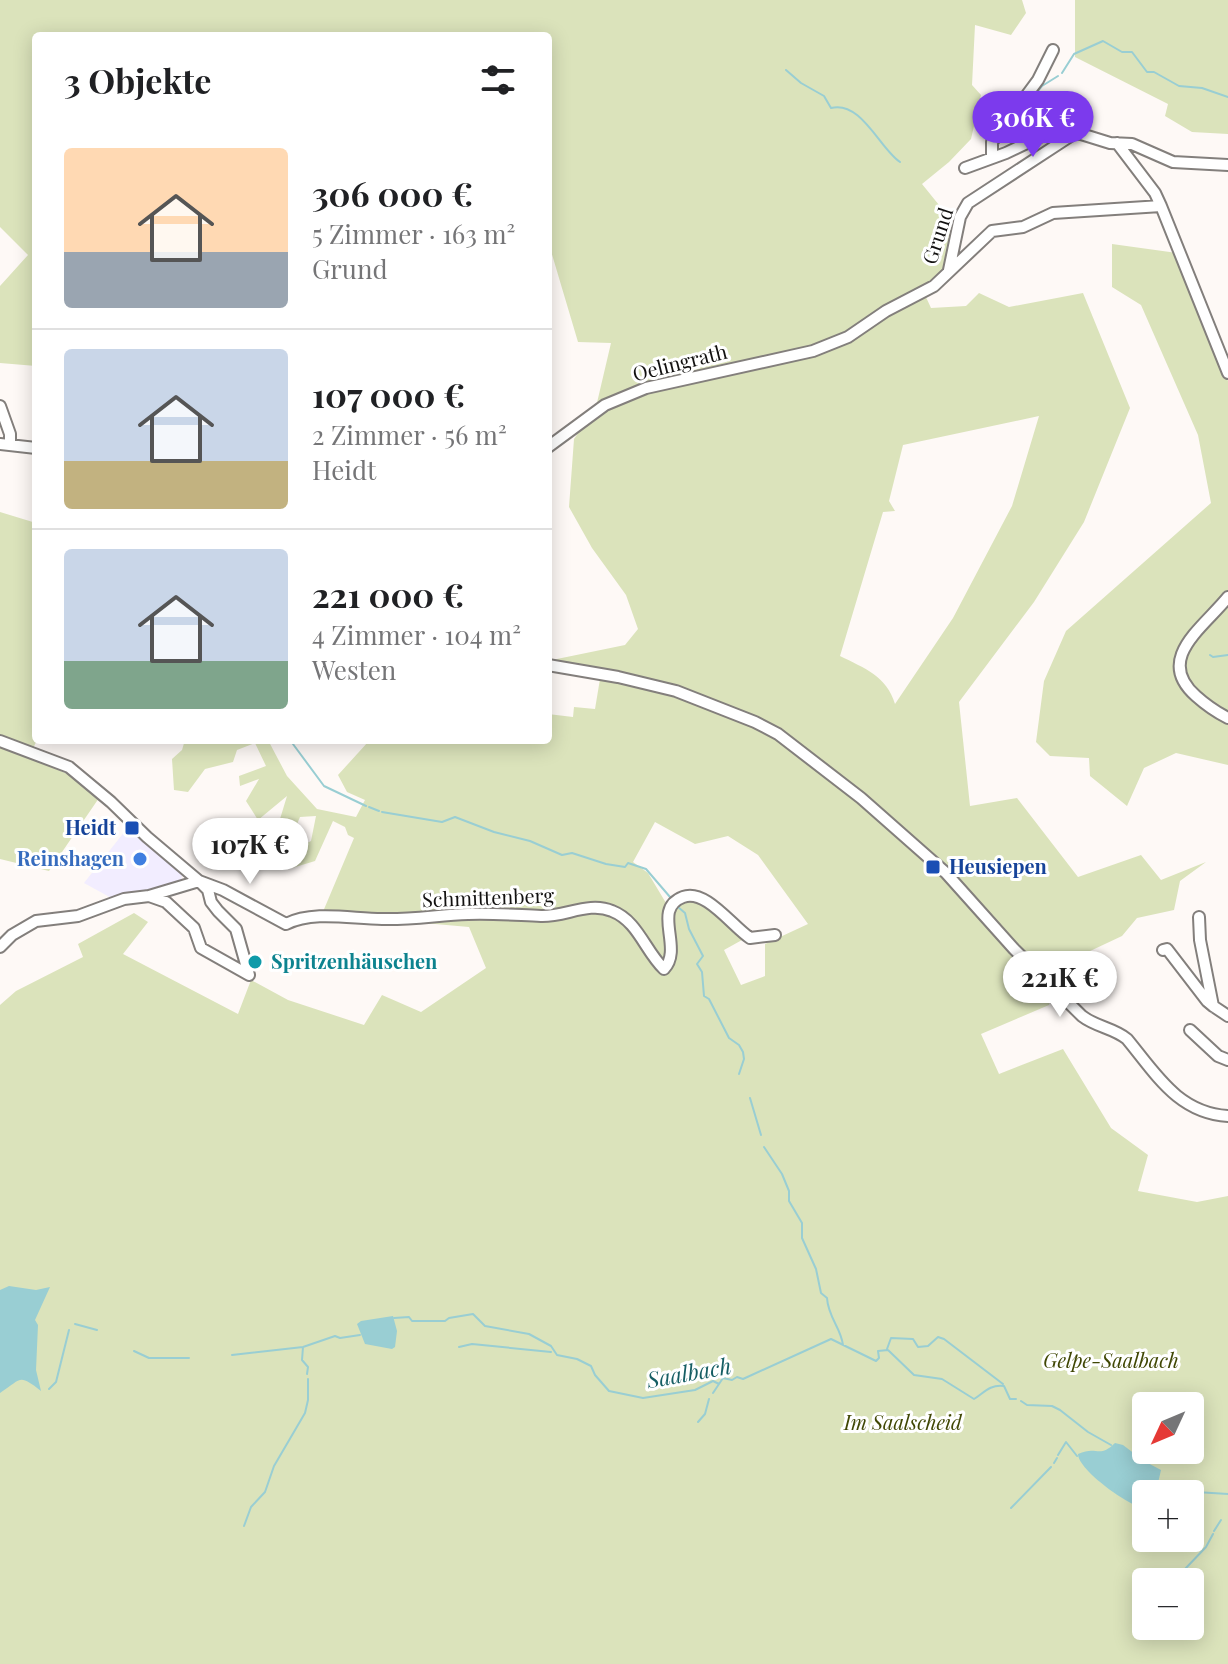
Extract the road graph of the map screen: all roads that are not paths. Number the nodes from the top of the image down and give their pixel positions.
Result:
1 (1053, 50) dead end
2 (1072, 135) junction
3 (1117, 143) junction
4 (992, 157) junction
5 (1228, 165) edge
6 (965, 168) dead end
7 (1161, 206) junction
8 (949, 272) junction
9 (835, 343) joint
10 (1228, 373) edge
11 (0, 406) edge
12 (5, 444) edge
13 (552, 444) edge
14 (32, 447) edge
15 (1228, 597) edge
16 (552, 666) edge
17 (1228, 718) edge
18 (0, 741) edge
19 (199, 881) junction
20 (149, 896) junction
21 (1199, 917) dead end
22 (775, 935) dead end
23 (0, 947) edge
24 (1163, 950) dead end
25 (1213, 1006) junction
26 (1228, 1016) edge
27 (1190, 1030) dead end
28 (1228, 1060) edge
29 (1228, 1116) edge

1 - 4 street
2 - 3 street
2 - 4 street
2 - 8 street, Grund
3 - 5 street
3 - 7 street
4 - 6 street
7 - 8 street
7 - 10 street
8 - 9 street, Grund
9 - 13 street, Oelingrath
11 - 12 street
12 - 14 street
15 - 17 street
16 - 29 street
18 - 19 street
19 - 20 street
19 - 20 street
19 - 22 street, Schmittenberg
20 - 23 street
21 - 25 street
24 - 25 street
25 - 26 street
27 - 28 street

